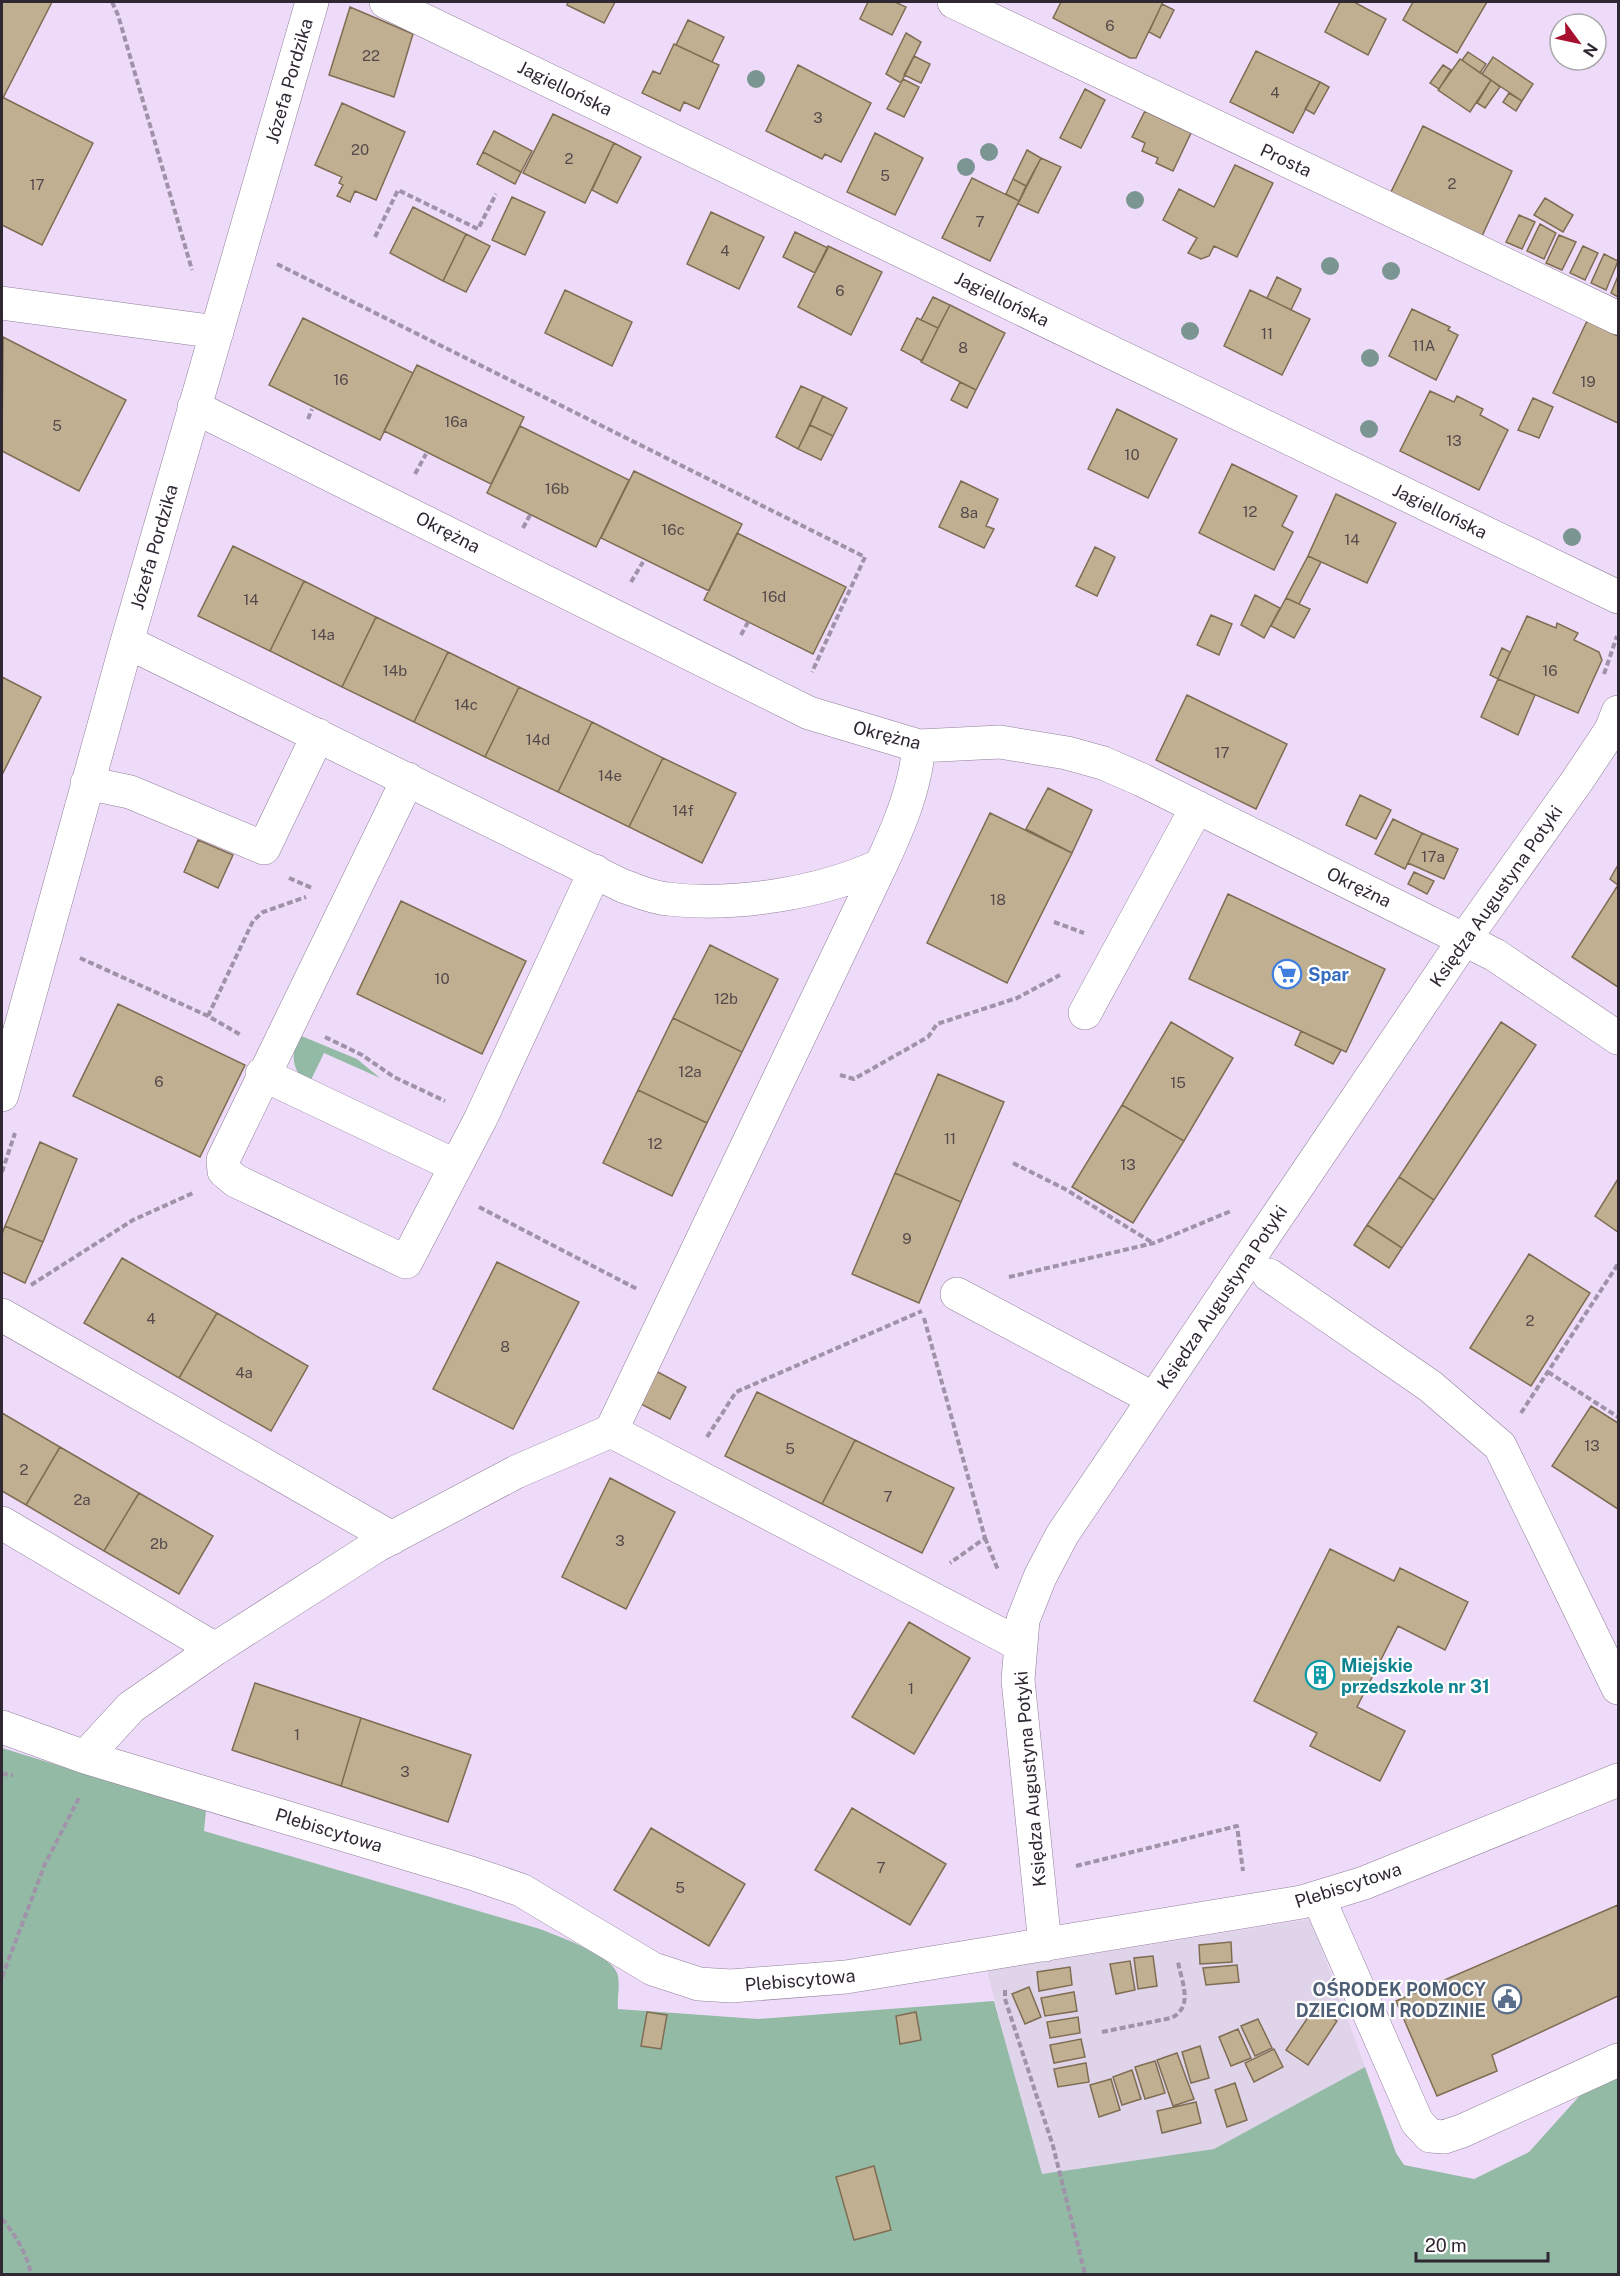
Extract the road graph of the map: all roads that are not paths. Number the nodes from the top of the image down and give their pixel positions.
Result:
1 (312, 2) edge
2 (386, 2) edge
3 (954, 2) edge
4 (2, 303) edge
5 (1618, 318) edge
6 (218, 332) junction
7 (194, 407) junction
8 (1618, 597) edge
9 (127, 642) junction
10 (1618, 712) edge
11 (318, 735) junction
12 (919, 746) junction
13 (408, 779) junction
14 (87, 783) junction
15 (1197, 807) junction
16 (881, 865) junction
17 (596, 871) junction
18 (1450, 934) junction
19 (1085, 1013) dead end
20 (1618, 1038) edge
21 (6, 1059) edge
22 (268, 1063) junction
23 (2, 1095) edge
24 (456, 1166) junction
25 (1269, 1275) dead end
26 (957, 1294) road end
27 (2, 1315) edge
28 (1154, 1399) junction
29 (612, 1431) junction
30 (2, 1523) edge
31 (392, 1538) junction
32 (1008, 1638) junction
33 (215, 1649) junction
34 (1618, 1688) edge
35 (2, 1727) edge
36 (85, 1771) junction
37 (1618, 1780) edge
38 (1318, 1897) junction
39 (1045, 1945) junction
40 (1618, 2060) edge

1 - 6 street, Józefa Pordzika
2 - 8 street, Jagiellońska
3 - 5 street, Prosta
4 - 6 street
6 - 7 street, Józefa Pordzika
7 - 9 street, Józefa Pordzika
7 - 12 street, Okrężna
9 - 11 street
9 - 14 street, Józefa Pordzika
10 - 18 street, Księdza Augustyna Potyki
11 - 13 street
11 - 14 street
12 - 15 street, Okrężna
12 - 16 street
13 - 17 street
13 - 22 street
14 - 21 street, Józefa Pordzika
15 - 18 street, Okrężna
15 - 19 street
16 - 17 street
16 - 29 street
17 - 24 street
18 - 20 street, Okrężna
18 - 28 street, Księdza Augustyna Potyki
21 - 23 street, Józefa Pordzika
22 - 24 street
22 - 24 street
25 - 34 street
26 - 28 street
27 - 31 street
28 - 32 street, Księdza Augustyna Potyki
29 - 31 street
29 - 32 street
30 - 33 street
31 - 33 street
32 - 39 street, Księdza Augustyna Potyki
33 - 36 street
35 - 36 street, Plebiscytowa
36 - 39 street, Plebiscytowa
37 - 38 street, Plebiscytowa
38 - 39 street, Plebiscytowa
38 - 40 street

